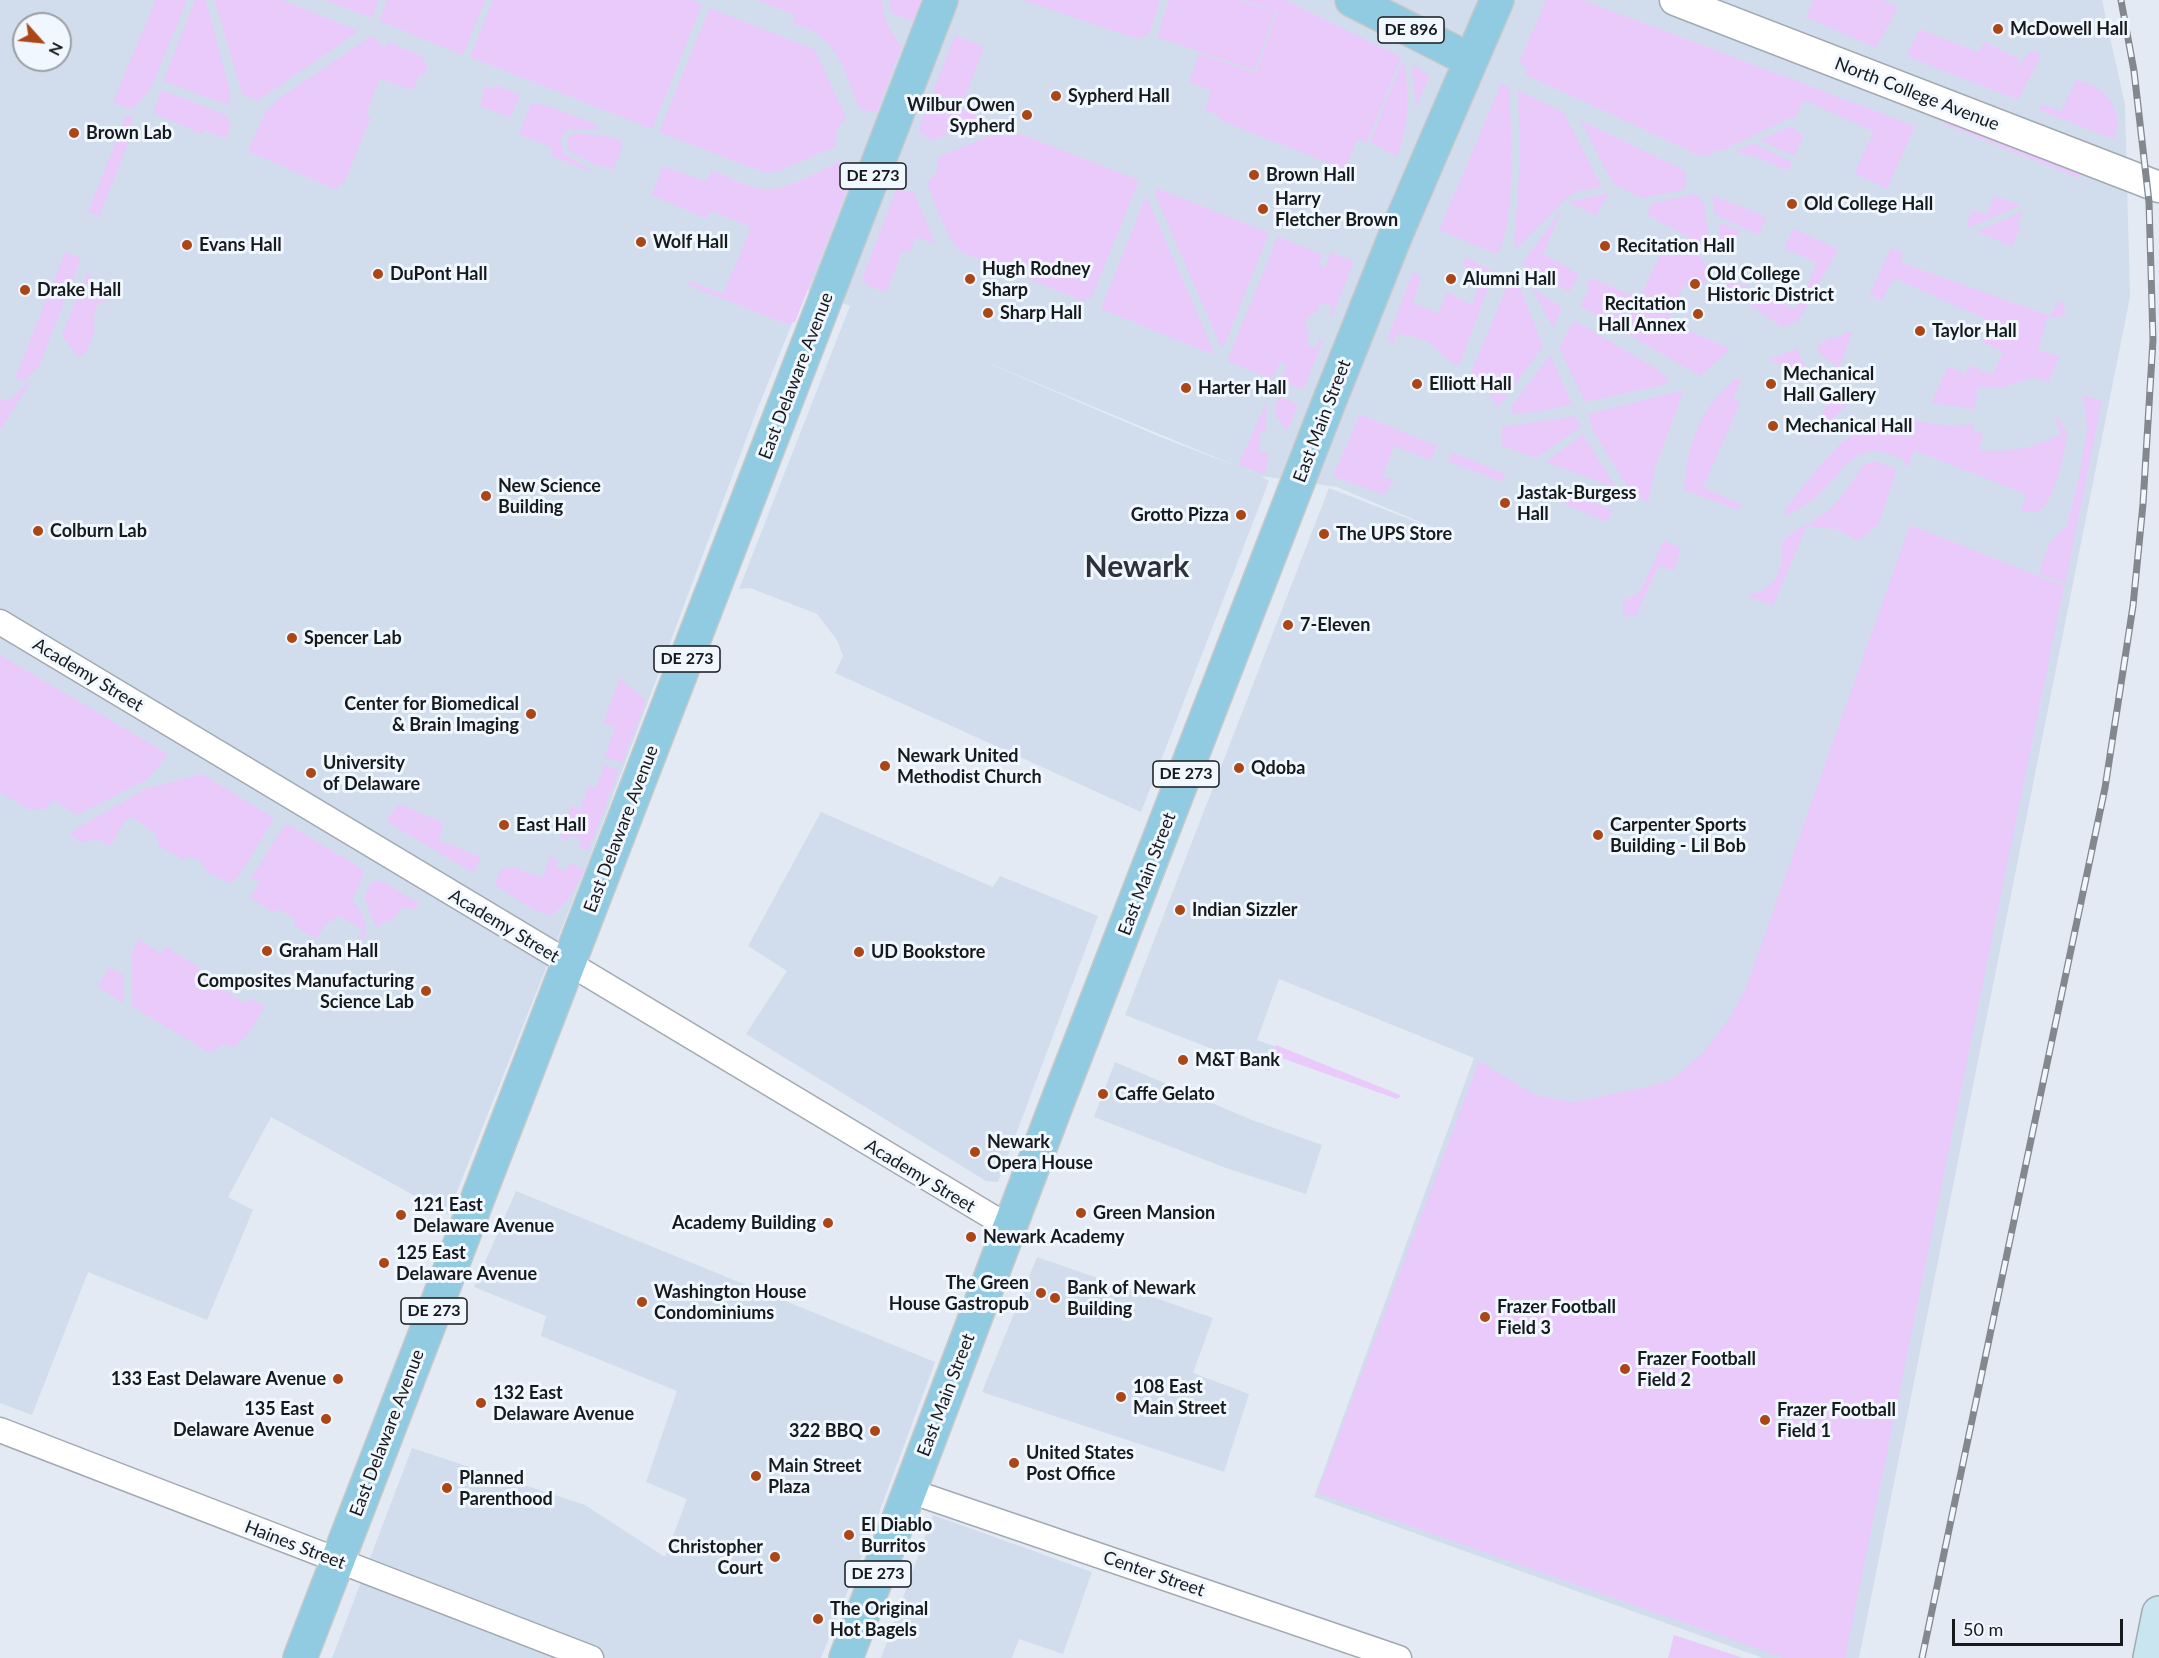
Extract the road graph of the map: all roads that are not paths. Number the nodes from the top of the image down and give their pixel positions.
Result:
1 (941, 0) edge
2 (1352, 0) edge
3 (1497, 0) edge
4 (1675, 0) edge
5 (1470, 60) junction
6 (2159, 188) edge
7 (0, 622) edge
8 (568, 965) junction
9 (1009, 1227) junction
10 (0, 1430) edge
11 (910, 1491) junction
12 (337, 1562) junction
13 (2159, 1613) edge
14 (1394, 1657) edge
15 (300, 1658) edge
16 (591, 1658) edge
17 (846, 1658) edge
18 (2150, 1658) edge

1 - 8 main road, East Delaware Avenue / DE 273
2 - 5 main road, DE 896
3 - 5 main road, DE 273
4 - 6 street, North College Avenue
5 - 9 main road, East Main Street / DE 273
7 - 8 street, Academy Street
8 - 9 street, Academy Street
8 - 12 main road, East Delaware Avenue / DE 273
9 - 11 main road, East Main Street / DE 273
10 - 12 street, Haines Street
11 - 14 street, Center Street
11 - 17 main road, East Main Street / DE 273
12 - 15 main road, East Delaware Avenue / DE 273
12 - 16 street, Haines Street
13 - 18 main road

